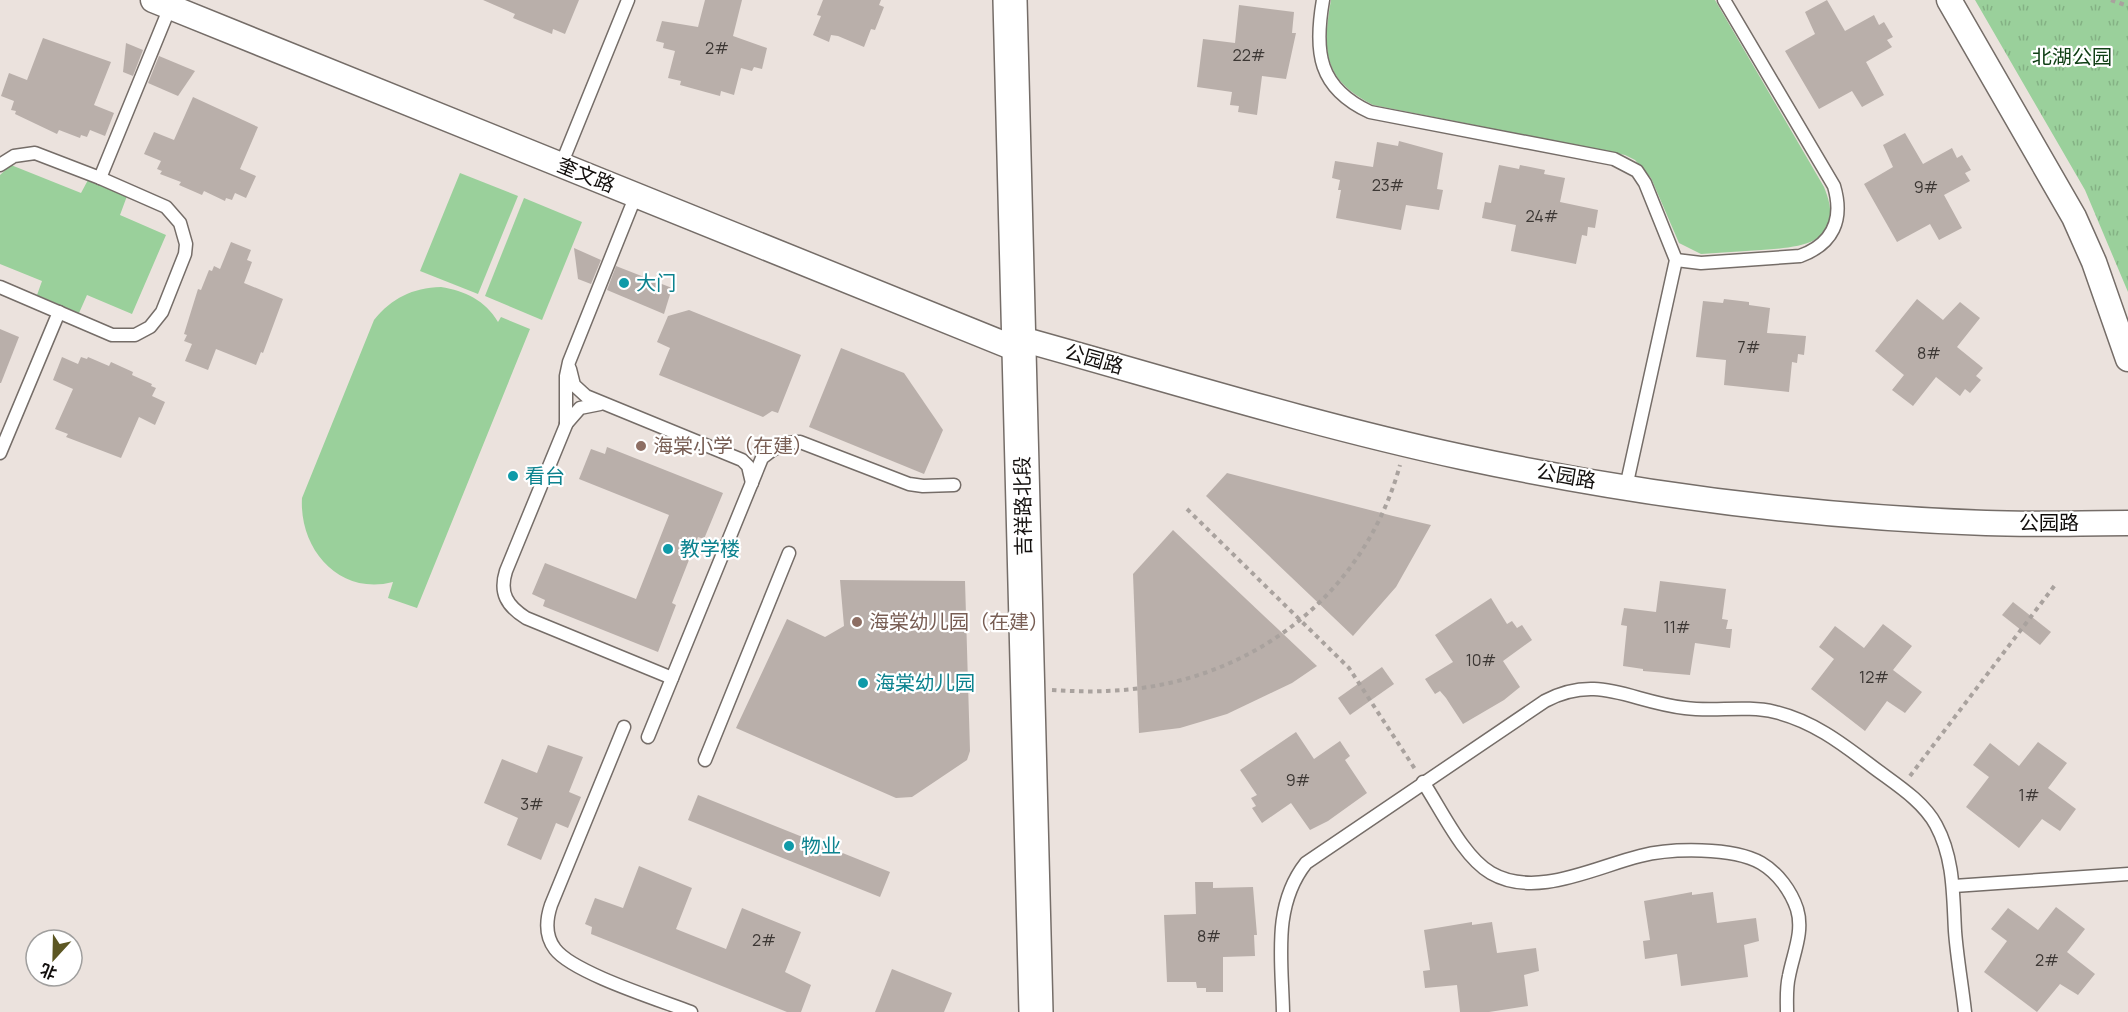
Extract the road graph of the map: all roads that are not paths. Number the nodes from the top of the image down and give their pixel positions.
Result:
1 (628, 0) edge
2 (1010, 0) edge
3 (1323, 0) edge
4 (1724, 0) edge
5 (1948, 0) edge
6 (162, 3) edge
7 (0, 165) edge
8 (561, 165) junction
9 (100, 178) junction
10 (636, 195) junction
11 (1676, 260) junction
12 (0, 287) edge
13 (58, 312) junction
14 (1019, 344) junction
15 (2128, 359) edge
16 (569, 362) junction
17 (604, 404) junction
18 (566, 425) junction
19 (769, 452) junction
20 (0, 453) edge
21 (736, 456) junction
22 (752, 483) junction
23 (954, 485) dead end
24 (1626, 487) junction
25 (2128, 523) edge
26 (789, 553) dead end
27 (672, 678) junction
28 (624, 727) dead end
29 (648, 737) dead end
30 (705, 760) dead end
31 (1423, 782) junction
32 (2128, 874) edge
33 (1954, 886) junction
34 (691, 1012) edge
35 (1036, 1012) edge
36 (1283, 1012) edge
37 (1787, 1012) edge
38 (1965, 1012) edge

1 - 8 lane
2 - 14 street, 吉祥路北段
3 - 11 lane
4 - 11 lane
5 - 15 street
6 - 8 street, 奎文路
6 - 9 lane
7 - 9 lane
8 - 10 street, 奎文路
9 - 13 lane
10 - 14 street, 奎文路
10 - 16 lane
11 - 24 lane
12 - 13 lane
13 - 20 lane
14 - 24 street, 公园路
14 - 35 street, 吉祥路北段
16 - 17 lane
16 - 18 lane
17 - 18 lane
17 - 21 lane
18 - 27 lane
19 - 21 lane
19 - 22 lane
19 - 23 lane
21 - 22 lane
22 - 27 lane
24 - 25 street, 公园路
26 - 30 lane
27 - 29 lane
28 - 34 lane
31 - 33 lane
31 - 36 lane
31 - 37 lane
32 - 33 lane
33 - 38 lane

